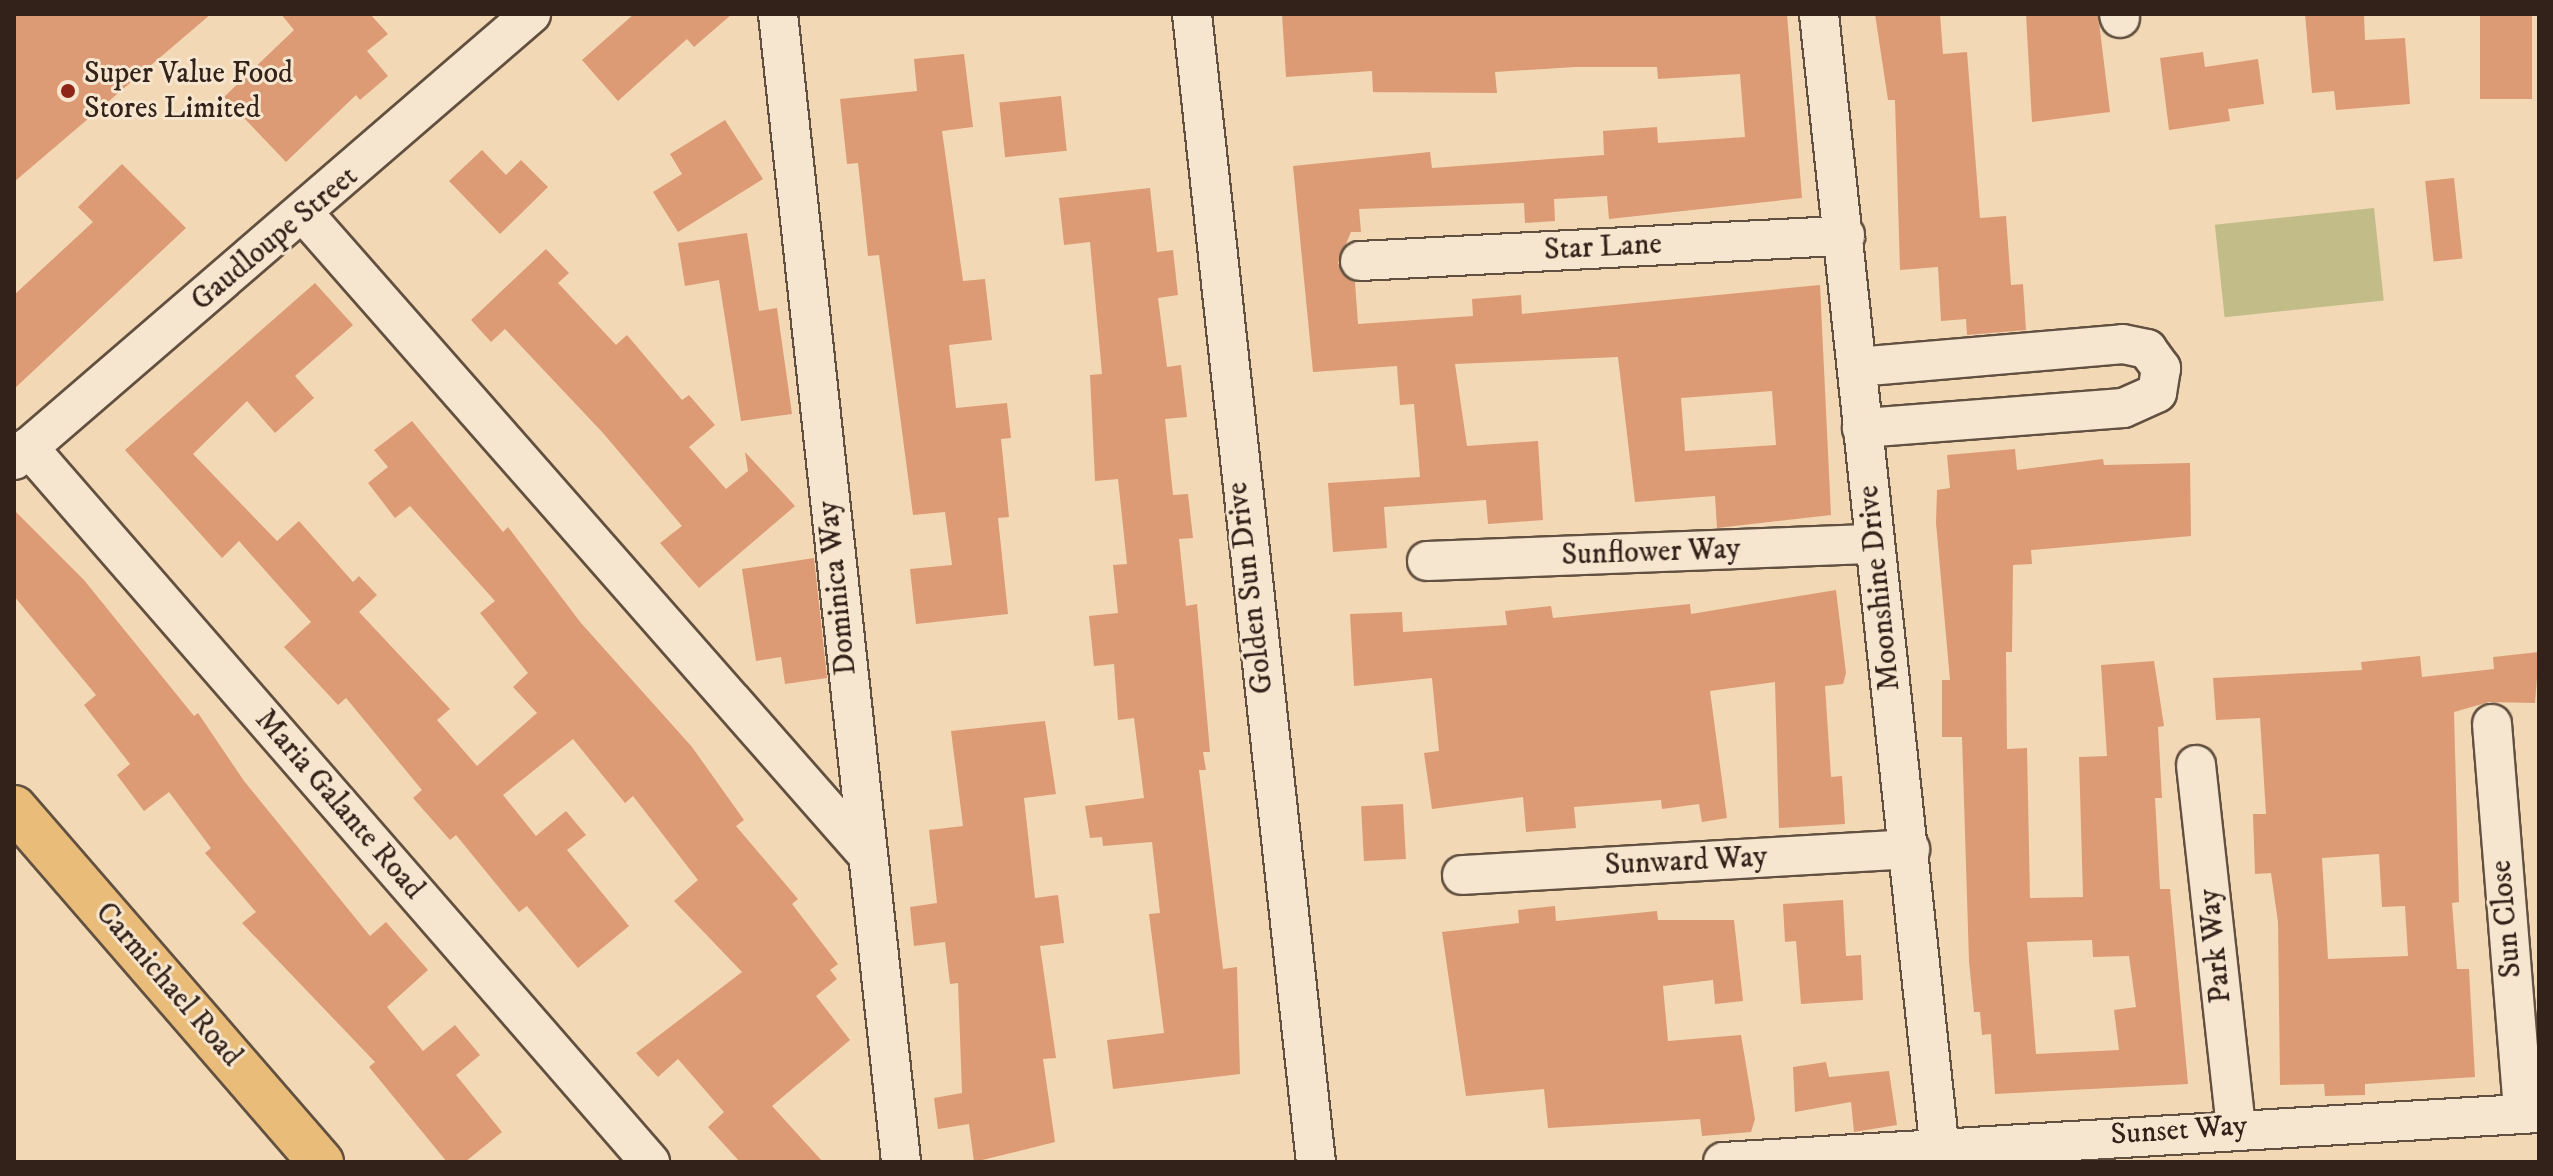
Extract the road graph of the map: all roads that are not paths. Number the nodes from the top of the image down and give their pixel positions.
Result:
1 (531, 14) edge
2 (778, 14) edge
3 (1192, 14) edge
4 (1819, 14) edge
5 (306, 216) junction
6 (1845, 236) junction
7 (1360, 261) dead end
8 (1857, 367) junction
9 (1862, 428) junction
10 (21, 453) edge
11 (1875, 544) junction
12 (1427, 561) dead end
13 (2492, 724) dead end
14 (2196, 765) dead end
15 (14, 808) edge
16 (1910, 849) junction
17 (865, 852) junction
18 (1462, 875) dead end
19 (2531, 1113) edge
20 (2236, 1127) junction
21 (1940, 1155) edge
22 (321, 1162) edge
23 (650, 1162) edge
24 (901, 1162) edge
25 (1316, 1162) edge
26 (1723, 1162) edge

1 - 5 street, Gaudloupe Street
2 - 17 street, Dominica Way
3 - 25 street, Golden Sun Drive
4 - 6 street, Moonshine Drive
5 - 10 street, Gaudloupe Street
5 - 17 street
6 - 7 street, Star Lane
6 - 8 street, Moonshine Drive
8 - 9 street, Moonshine Drive
8 - 9 street
9 - 11 street, Moonshine Drive
10 - 23 street, Maria Galante Road
11 - 12 street, Sunflower Way
11 - 16 street, Moonshine Drive
13 - 19 street, Sun Close
14 - 20 street, Park Way
15 - 22 main road, Carmichael Road
16 - 18 street, Sunward Way
16 - 21 street, Moonshine Drive
17 - 24 street, Dominica Way
19 - 20 street, Sunset Way
20 - 21 street, Sunset Way
21 - 26 street, Sunset Way

